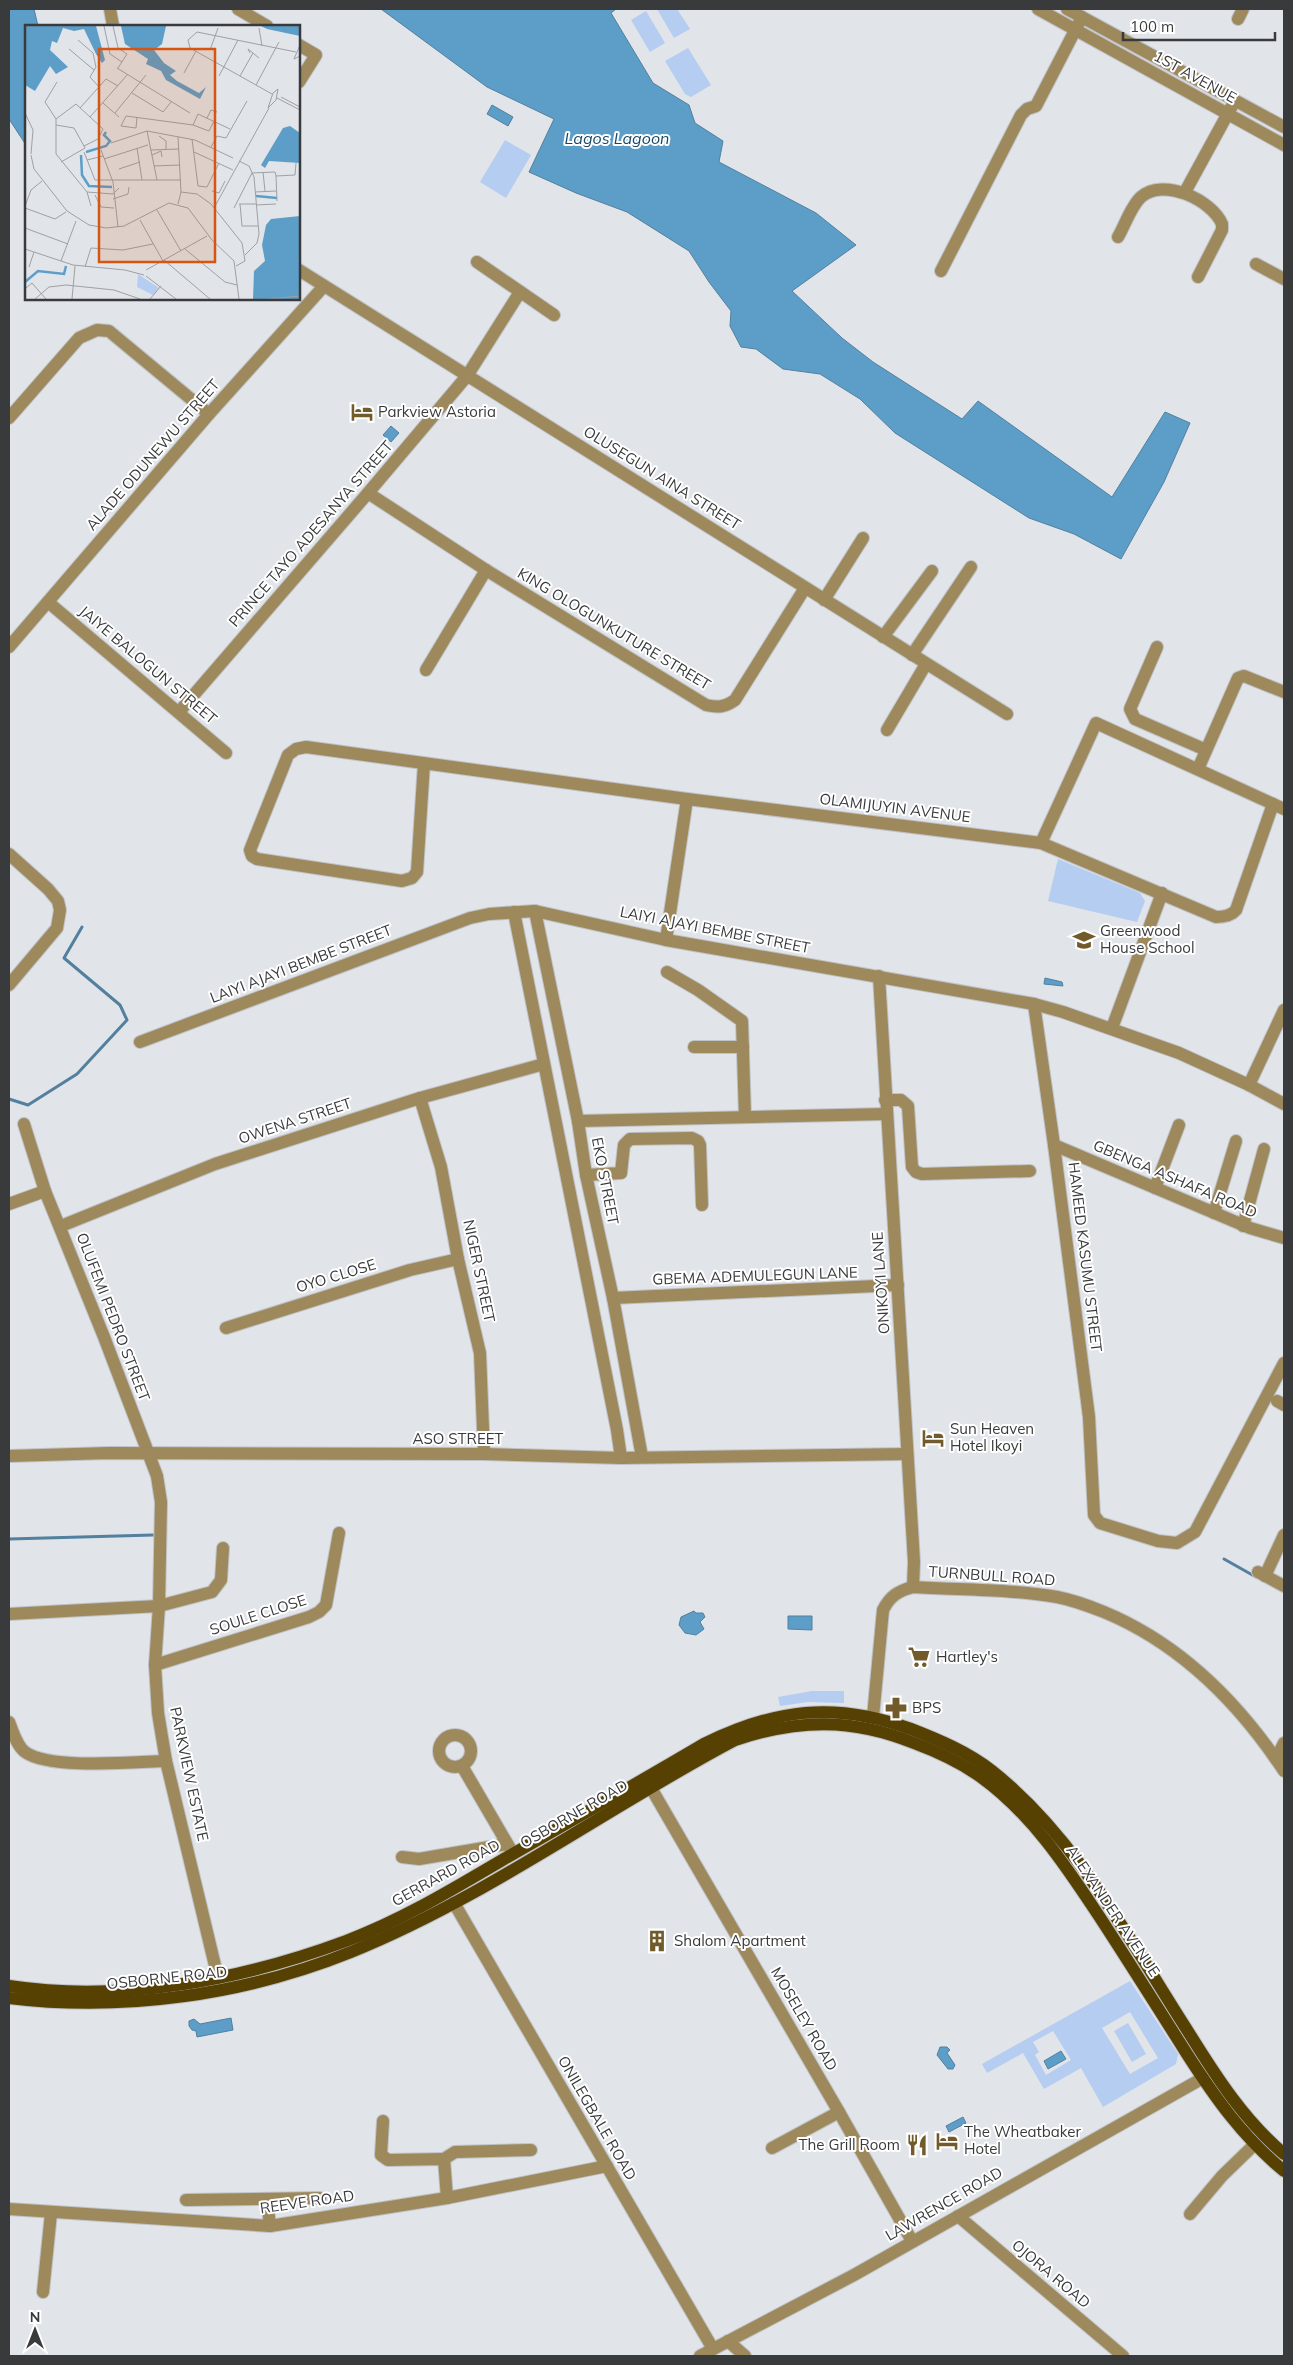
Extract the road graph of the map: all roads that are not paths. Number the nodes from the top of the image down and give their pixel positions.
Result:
1 (110, 9) edge
2 (238, 9) edge
3 (1038, 9) edge
4 (1067, 9) edge
5 (1082, 17) junction
6 (113, 25) edge
7 (265, 25) edge
8 (1074, 30) junction
9 (300, 46) edge
10 (300, 80) edge
11 (1235, 100) junction
12 (1228, 113) junction
13 (1284, 127) edge
14 (1284, 145) edge
15 (1185, 192) junction
16 (1118, 237) dead end
17 (477, 262) dead end
18 (1256, 264) dead end
19 (300, 271) edge
20 (941, 272) dead end
21 (1198, 277) dead end
22 (1284, 279) edge
23 (324, 286) junction
24 (520, 292) junction
25 (554, 315) dead end
26 (467, 376) junction
27 (209, 414) junction
28 (9, 418) edge
29 (368, 493) junction
30 (863, 538) dead end
31 (971, 567) dead end
32 (486, 570) junction
33 (932, 571) dead end
34 (805, 588) junction
35 (824, 600) junction
36 (48, 602) junction
37 (883, 636) junction
38 (9, 647) edge
39 (1158, 647) dead end
40 (912, 655) junction
41 (926, 664) junction
42 (426, 670) dead end
43 (1284, 692) edge
44 (178, 712) junction
45 (1007, 714) dead end
46 (888, 730) dead end
47 (1206, 750) junction
48 (226, 753) dead end
49 (424, 762) junction
50 (1198, 769) junction
51 (686, 799) junction
52 (1279, 806) edge
53 (1041, 843) junction
54 (9, 854) edge
55 (1162, 893) junction
56 (535, 910) junction
57 (514, 912) junction
58 (666, 940) junction
59 (667, 972) dead end
60 (879, 976) junction
61 (9, 985) edge
62 (1034, 1004) junction
63 (1284, 1010) edge
64 (1112, 1028) junction
65 (140, 1042) dead end
66 (743, 1047) junction
67 (694, 1048) dead end
68 (544, 1064) junction
69 (1249, 1085) junction
70 (420, 1098) junction
71 (885, 1100) junction
72 (1284, 1104) edge
73 (886, 1114) junction
74 (745, 1117) junction
75 (578, 1121) junction
76 (24, 1124) dead end
77 (1179, 1125) dead end
78 (1236, 1141) dead end
79 (1054, 1146) junction
80 (1264, 1149) dead end
81 (1030, 1171) dead end
82 (586, 1175) junction
83 (1155, 1188) junction
84 (45, 1191) junction
85 (9, 1204) edge
86 (702, 1205) dead end
87 (1214, 1213) junction
88 (61, 1226) junction
89 (1243, 1226) junction
90 (1284, 1238) edge
91 (458, 1259) junction
92 (898, 1285) junction
93 (613, 1298) junction
94 (226, 1328) dead end
95 (1284, 1363) edge
96 (484, 1454) junction
97 (907, 1454) junction
98 (149, 1455) junction
99 (9, 1456) edge
100 (642, 1457) junction
101 (621, 1458) junction
102 (339, 1533) dead end
103 (1284, 1535) edge
104 (223, 1548) dead end
105 (1284, 1586) edge
106 (913, 1587) junction
107 (159, 1606) junction
108 (9, 1614) edge
109 (155, 1665) junction
110 (9, 1722) edge
111 (870, 1722) junction
112 (1284, 1743) edge
113 (166, 1761) junction
114 (462, 1766) dead end
115 (1282, 1766) edge
116 (651, 1788) junction
117 (510, 1849) junction
118 (402, 1857) dead end
119 (454, 1903) junction
120 (218, 1978) junction
121 (9, 1986) edge
122 (9, 1998) edge
123 (1203, 2078) junction
124 (839, 2112) junction
125 (383, 2121) dead end
126 (1254, 2145) junction
127 (772, 2148) dead end
128 (531, 2150) dead end
129 (1284, 2154) edge
130 (444, 2159) junction
131 (606, 2166) junction
132 (1284, 2171) edge
133 (320, 2198) dead end
134 (447, 2198) junction
135 (268, 2199) junction
136 (186, 2200) dead end
137 (9, 2209) edge
138 (51, 2213) junction
139 (1190, 2214) dead end
140 (958, 2216) junction
141 (270, 2226) junction
142 (912, 2241) junction
143 (43, 2292) dead end
144 (728, 2341) junction
145 (713, 2349) junction
146 (700, 2356) edge
147 (745, 2356) edge
148 (1123, 2356) edge

1 - 6 street
2 - 7 street
3 - 8 street, 1ST AVENUE
4 - 5 street, 1ST AVENUE
5 - 8 street
5 - 11 street, 1ST AVENUE
8 - 12 street, 1ST AVENUE
8 - 20 street
9 - 10 street
11 - 12 street
11 - 13 street, 1ST AVENUE
12 - 14 street, 1ST AVENUE
12 - 15 street
15 - 16 street
15 - 21 street
17 - 24 street
18 - 22 street
19 - 23 street, OLUSEGUN AINA STREET
23 - 26 street, OLUSEGUN AINA STREET
23 - 27 street, ALADE ODUNEWU STREET
24 - 25 street
24 - 26 street, PRINCE TAYO ADESANYA STREET
26 - 29 street, PRINCE TAYO ADESANYA STREET
26 - 34 street, OLUSEGUN AINA STREET
27 - 28 street
27 - 36 street, ALADE ODUNEWU STREET
29 - 32 street, KING OLOGUNKUTURE STREET
29 - 44 street, PRINCE TAYO ADESANYA STREET
30 - 35 street
31 - 40 street
32 - 34 street, KING OLOGUNKUTURE STREET
32 - 42 street
33 - 37 street
34 - 35 street, OLUSEGUN AINA STREET
35 - 37 street, OLUSEGUN AINA STREET
36 - 38 street, ALADE ODUNEWU STREET
36 - 44 street, JAIYE BALOGUN STREET
37 - 40 street, OLUSEGUN AINA STREET
39 - 47 street
40 - 41 street, OLUSEGUN AINA STREET
41 - 45 street, OLUSEGUN AINA STREET
41 - 46 street
43 - 47 street
44 - 48 street, JAIYE BALOGUN STREET
47 - 50 street
49 - 49 street, OLAMIJUYIN AVENUE
49 - 51 street, OLAMIJUYIN AVENUE
50 - 52 street
50 - 53 street
51 - 53 street, OLAMIJUYIN AVENUE
51 - 58 street
52 - 55 street, OLAMIJUYIN AVENUE
53 - 55 street, OLAMIJUYIN AVENUE
54 - 61 street
55 - 64 street
56 - 57 street, LAIYI AJAYI BEMBE STREET
56 - 58 street, LAIYI AJAYI BEMBE STREET
56 - 75 street, EKO STREET
57 - 65 street, LAIYI AJAYI BEMBE STREET
57 - 68 street
58 - 60 street, LAIYI AJAYI BEMBE STREET
59 - 66 street
60 - 62 street, LAIYI AJAYI BEMBE STREET
60 - 71 street, ONIKOYI LANE
62 - 64 street, LAIYI AJAYI BEMBE STREET
62 - 79 street, HAMEED KASUMU STREET
63 - 69 street
64 - 69 street, LAIYI AJAYI BEMBE STREET
66 - 67 street
66 - 74 street
68 - 70 street, OWENA STREET
68 - 101 street
69 - 72 street, LAIYI AJAYI BEMBE STREET
70 - 88 street, OWENA STREET
70 - 91 street, NIGER STREET
71 - 73 street, ONIKOYI LANE
71 - 81 street
73 - 74 street
73 - 92 street, ONIKOYI LANE
74 - 75 street
75 - 82 street, EKO STREET
76 - 84 street, OLUFEMI PEDRO STREET
77 - 83 street
78 - 87 street
79 - 83 street, GBENGA ASHAFA ROAD
79 - 95 street, HAMEED KASUMU STREET
80 - 89 street
82 - 86 street
82 - 93 street, EKO STREET
83 - 87 street, GBENGA ASHAFA ROAD
84 - 85 street
84 - 88 street, OLUFEMI PEDRO STREET
87 - 89 street, GBENGA ASHAFA ROAD
88 - 98 street, OLUFEMI PEDRO STREET
89 - 90 street, GBENGA ASHAFA ROAD
91 - 94 street, OYO CLOSE
91 - 96 street, NIGER STREET
92 - 93 street, GBEMA ADEMULEGUN LANE
92 - 97 street, ONIKOYI LANE
93 - 100 street, EKO STREET
96 - 98 street, ASO STREET
96 - 101 street, ASO STREET
97 - 100 street, ASO STREET
97 - 106 street, ONIKOYI LANE
98 - 99 street, ASO STREET
98 - 107 street, PARKVIEW ESTATE
100 - 101 street, ASO STREET
102 - 109 street, SOULE CLOSE
103 - 105 street
104 - 107 street
106 - 111 street, TURNBULL ROAD
106 - 115 street, TURNBULL ROAD
107 - 108 street
107 - 109 street, PARKVIEW ESTATE
109 - 113 street, PARKVIEW ESTATE
110 - 113 street
111 - 116 main road, OSBORNE ROAD
111 - 117 main road, GERRARD ROAD
111 - 123 main road, ALEXANDER AVENUE
111 - 129 main road, ALEXANDER AVENUE
112 - 115 street
113 - 120 street, PARKVIEW ESTATE
114 - 117 street
116 - 119 main road, OSBORNE ROAD
116 - 124 street, MOSELEY ROAD
117 - 118 street
117 - 120 main road, GERRARD ROAD
119 - 122 main road, OSBORNE ROAD
119 - 131 street, ONILEGBALE ROAD
120 - 121 main road, GERRARD ROAD
123 - 126 main road, ALEXANDER AVENUE
123 - 140 street, LAWRENCE ROAD
124 - 127 street
124 - 142 street, MOSELEY ROAD
125 - 130 street
126 - 132 main road, ALEXANDER AVENUE
126 - 139 street
128 - 130 street
130 - 134 street
131 - 134 street, REEVE ROAD
131 - 145 street, ONILEGBALE ROAD
133 - 135 street
134 - 141 street, REEVE ROAD
135 - 136 street
135 - 141 street
137 - 138 street, REEVE ROAD
138 - 141 street, REEVE ROAD
138 - 143 street
140 - 142 street, LAWRENCE ROAD
140 - 148 street, OJORA ROAD
142 - 144 street, LAWRENCE ROAD
144 - 145 street, LAWRENCE ROAD
144 - 147 street
145 - 146 street, LAWRENCE ROAD

